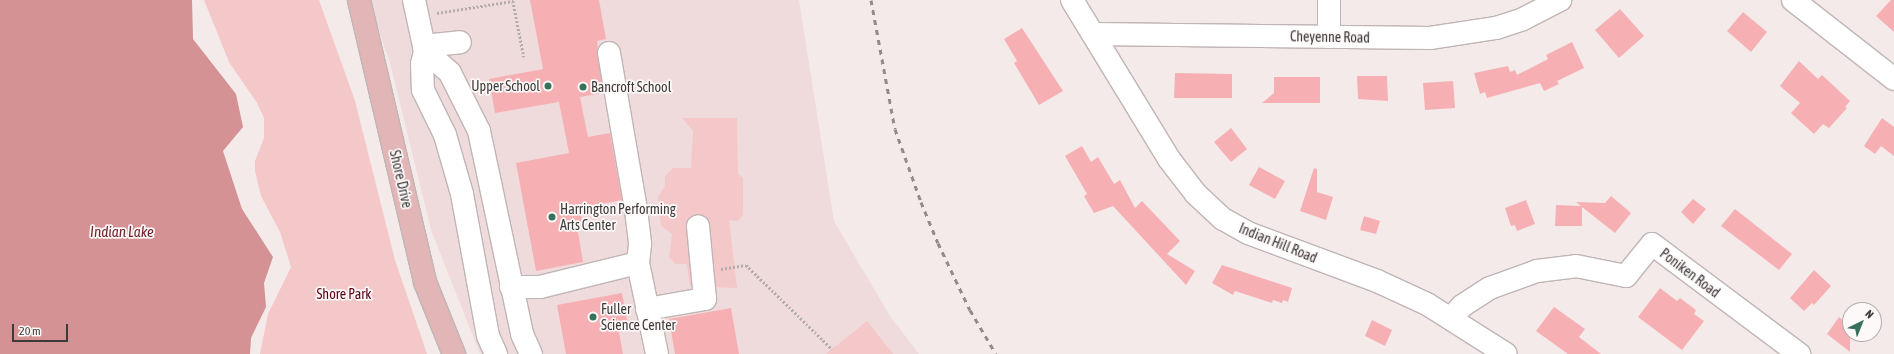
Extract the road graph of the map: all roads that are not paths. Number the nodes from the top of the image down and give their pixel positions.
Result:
1 (359, 0) edge
2 (414, 0) edge
3 (1072, 0) edge
4 (1329, 0) edge
5 (1560, 0) edge
6 (1793, 0) edge
7 (1093, 34) junction
8 (1329, 37) junction
9 (460, 42) dead end
10 (425, 49) junction
11 (609, 52) dead end
12 (1894, 79) edge
13 (698, 226) dead end
14 (638, 264) junction
15 (511, 287) junction
16 (647, 309) junction
17 (1451, 318) junction
18 (454, 354) edge
19 (496, 354) edge
20 (531, 354) edge
21 (657, 354) edge
22 (1506, 354) edge
23 (1799, 354) edge

1 - 18 main road, Shore Drive
2 - 10 street
3 - 7 street, Indian Hill Road
4 - 8 street
5 - 8 street, Cheyenne Road
6 - 12 street
7 - 8 street, Cheyenne Road
7 - 17 street, Indian Hill Road
9 - 10 street
10 - 15 street
10 - 19 street
11 - 14 street
13 - 16 street
14 - 15 street
14 - 16 street
15 - 20 street
16 - 21 street
17 - 22 street, Indian Hill Road
17 - 23 street, Poniken Road

